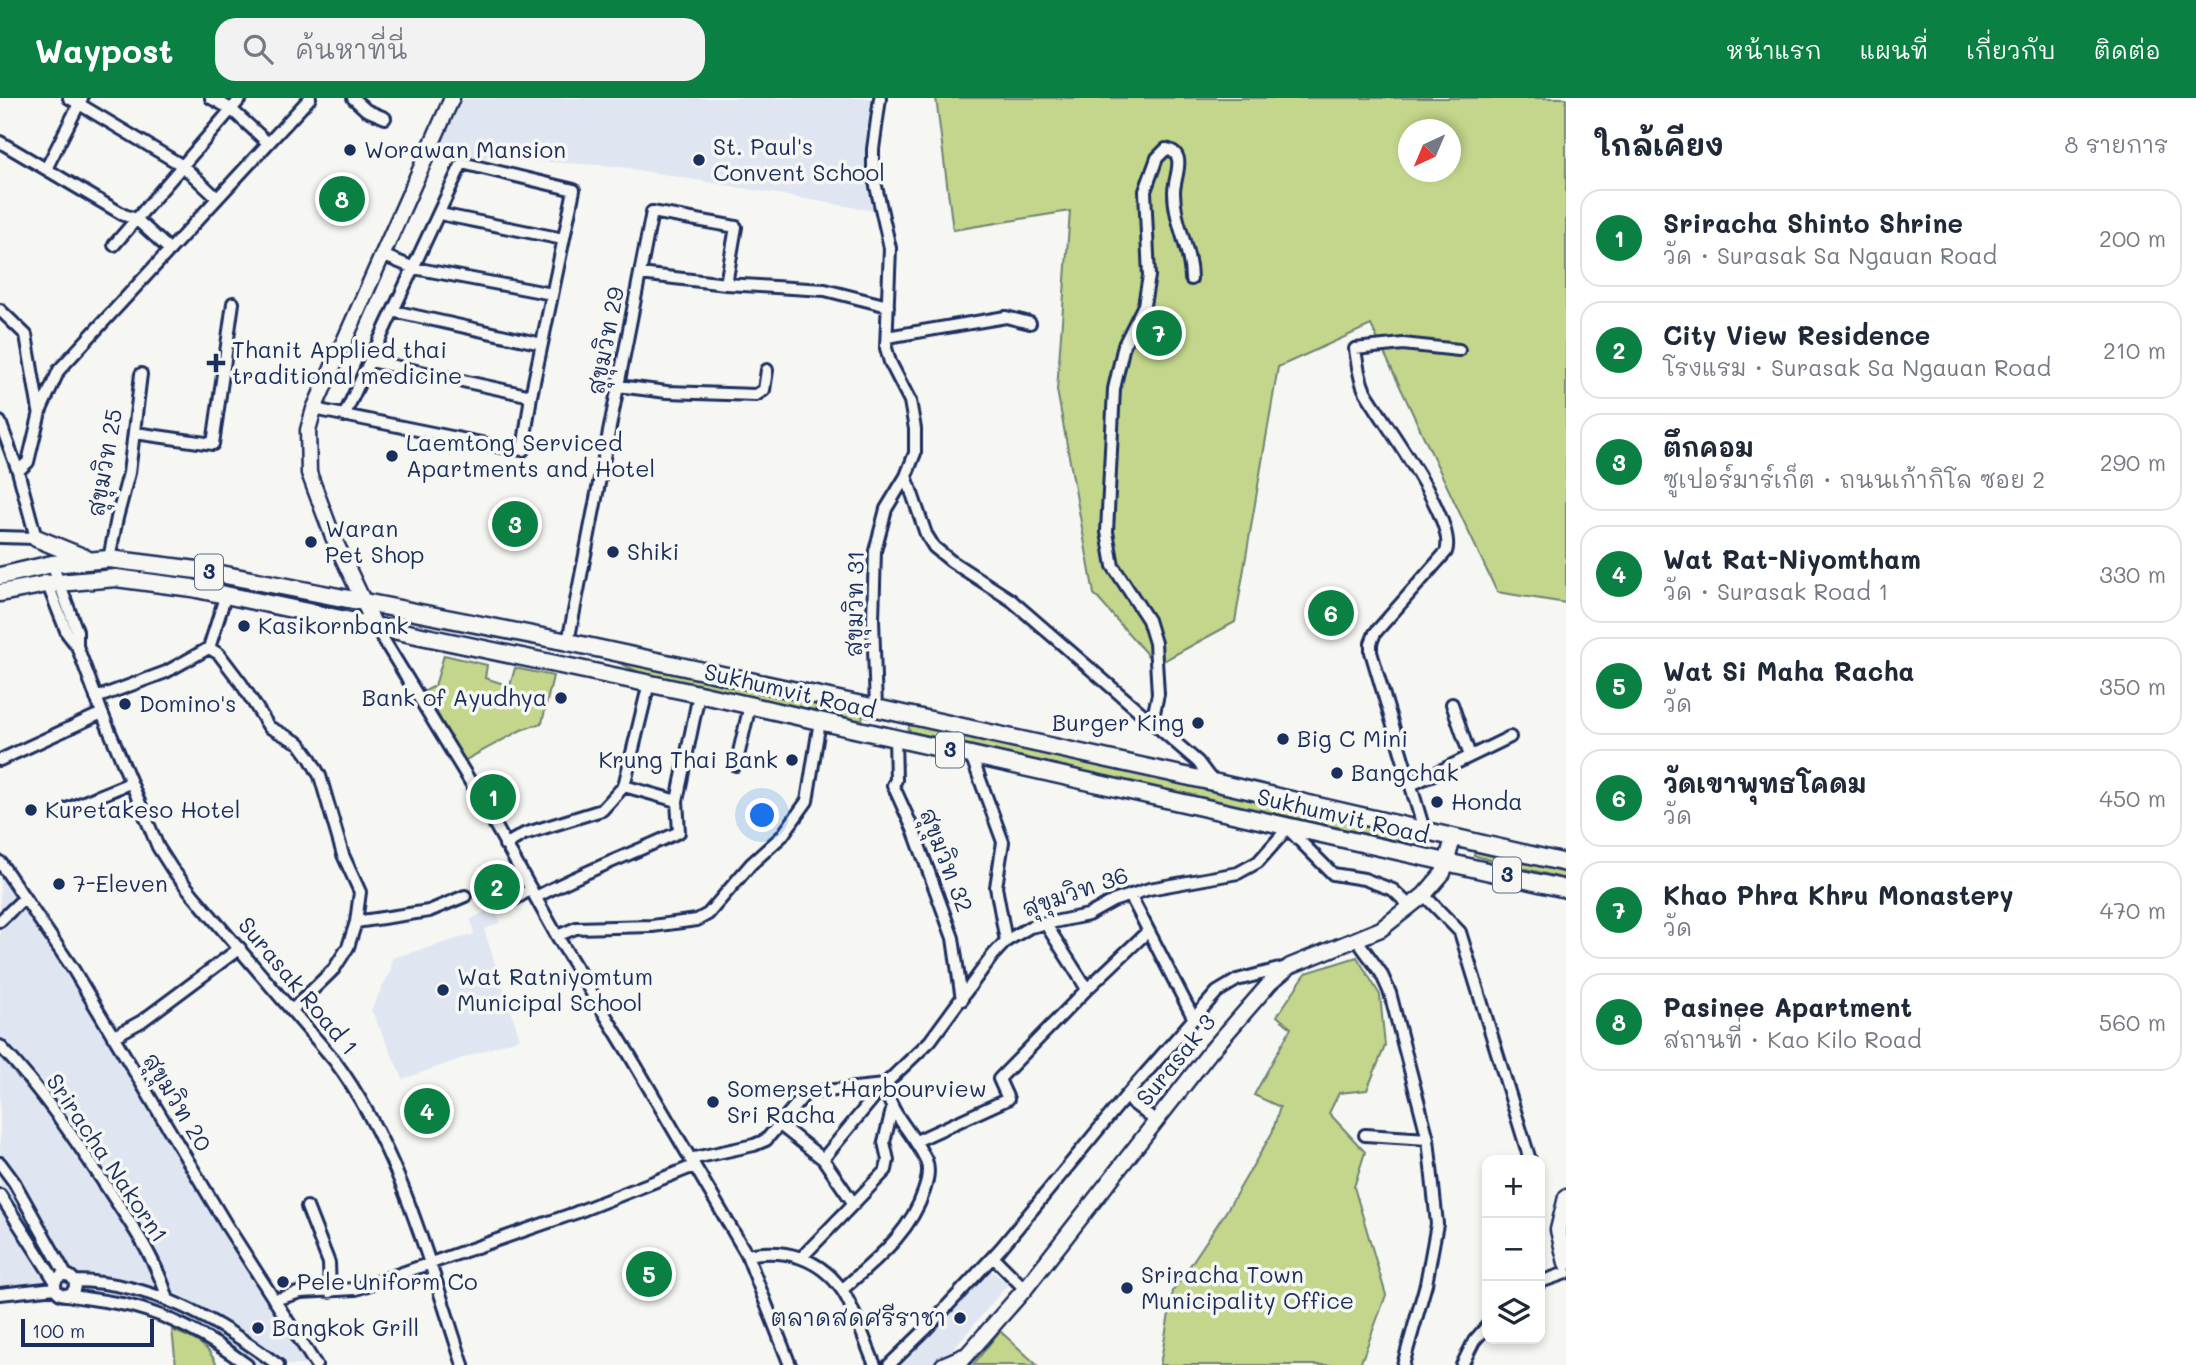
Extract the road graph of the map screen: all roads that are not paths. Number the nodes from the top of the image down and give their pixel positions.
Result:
1 (211, 98) edge
2 (241, 98) edge
3 (310, 98) edge
4 (353, 98) edge
5 (880, 98) edge
6 (449, 99) edge
7 (77, 100) edge
8 (231, 109) junction
9 (385, 118) dead end
10 (0, 142) edge
11 (268, 143) junction
12 (183, 166) junction
13 (46, 169) junction
14 (218, 198) junction
15 (440, 214) junction
16 (136, 219) junction
17 (563, 239) junction
18 (114, 245) dead end
19 (170, 250) junction
20 (382, 256) junction
21 (414, 268) junction
22 (640, 274) junction
23 (1191, 279) dead end
24 (726, 284) junction
25 (552, 294) junction
26 (233, 303) dead end
27 (888, 306) junction
28 (0, 310) edge
29 (393, 311) junction
30 (1030, 323) dead end
31 (887, 337) junction
32 (542, 344) junction
33 (1459, 350) dead end
34 (371, 361) junction
35 (767, 370) dead end
36 (141, 374) dead end
37 (618, 386) junction
38 (531, 396) junction
39 (314, 409) junction
40 (40, 412) junction
41 (344, 416) junction
42 (0, 422) edge
43 (135, 433) junction
44 (18, 471) junction
45 (906, 476) junction
46 (0, 537) edge
47 (36, 538) junction
48 (109, 559) junction
49 (89, 560) junction
50 (47, 566) junction
51 (0, 576) edge
52 (53, 583) junction
53 (0, 593) edge
54 (226, 594) junction
55 (363, 603) junction
56 (374, 624) junction
57 (568, 642) junction
58 (209, 648) junction
59 (649, 683) junction
60 (699, 694) junction
61 (96, 698) junction
62 (1452, 704) dead end
63 (750, 705) junction
64 (876, 708) junction
65 (102, 713) junction
66 (820, 721) junction
67 (1152, 722) junction
68 (1510, 737) dead end
69 (895, 738) junction
70 (971, 755) junction
71 (1470, 756) junction
72 (0, 760) edge
73 (736, 765) dead end
74 (1213, 782) junction
75 (130, 783) junction
76 (1411, 785) junction
77 (624, 786) junction
78 (677, 801) junction
79 (67, 809) dead end
80 (1286, 827) junction
81 (1425, 832) junction
82 (1453, 839) junction
83 (505, 845) junction
84 (0, 862) edge
85 (1448, 863) junction
86 (1566, 863) edge
87 (1566, 889) edge
88 (533, 893) junction
89 (1129, 895) junction
90 (1424, 895) junction
91 (465, 896) dead end
92 (24, 898) junction
93 (508, 904) dead end
94 (1410, 906) junction
95 (0, 921) edge
96 (356, 922) junction
97 (1045, 923) junction
98 (1147, 932) junction
99 (558, 936) junction
100 (1357, 940) junction
101 (1006, 941) junction
102 (240, 948) junction
103 (1290, 967) junction
104 (1087, 989) junction
105 (962, 1000) junction
106 (292, 1010) junction
107 (1194, 1019) junction
108 (113, 1037) junction
109 (0, 1046) edge
110 (884, 1085) junction
111 (1125, 1097) junction
112 (892, 1110) junction
113 (1156, 1121) junction
114 (780, 1125) junction
115 (1365, 1135) dead end
116 (1428, 1139) junction
117 (916, 1141) junction
118 (1528, 1155) edge
119 (823, 1159) junction
120 (692, 1162) junction
121 (0, 1163) edge
122 (0, 1195) edge
123 (1566, 1197) edge
124 (854, 1204) junction
125 (307, 1207) dead end
126 (747, 1255) junction
127 (802, 1257) junction
128 (993, 1257) junction
129 (1566, 1263) edge
130 (429, 1264) junction
131 (1566, 1273) edge
132 (71, 1278) junction
133 (1543, 1281) edge
134 (55, 1285) junction
135 (1025, 1289) junction
136 (842, 1290) junction
137 (330, 1292) junction
138 (0, 1294) edge
139 (66, 1295) junction
140 (167, 1300) junction
141 (274, 1300) junction
142 (1482, 1331) edge
143 (224, 1348) junction
144 (961, 1360) edge
145 (231, 1365) edge
146 (247, 1365) edge
147 (278, 1365) edge
148 (316, 1365) edge
149 (463, 1365) edge
150 (790, 1365) edge
151 (875, 1365) edge
152 (889, 1365) edge
153 (943, 1365) edge
154 (1403, 1365) edge
155 (1462, 1365) edge

1 - 8 street
2 - 8 street
3 - 11 street
4 - 9 street
5 - 27 street, สุขุมวิท 31
6 - 20 main road
7 - 12 street
7 - 13 street
8 - 11 street
8 - 12 street
10 - 13 street
11 - 14 street
12 - 14 street
12 - 16 street
13 - 16 street
14 - 19 street
15 - 17 street
15 - 17 street
15 - 21 street
16 - 18 street
16 - 19 street
17 - 25 street
19 - 40 street
20 - 21 street
20 - 39 main road
21 - 25 street
21 - 29 street
22 - 24 street
22 - 24 street, สุขุมวิท 29
22 - 37 street, สุขุมวิท 29
23 - 67 street
24 - 27 street
25 - 32 street
26 - 43 street
27 - 31 street, สุขุมวิท 31
28 - 40 street
29 - 32 street
29 - 34 street
30 - 31 street
31 - 45 street, สุขุมวิท 31
32 - 38 street
33 - 76 street
34 - 38 street
34 - 41 street
35 - 37 street
36 - 43 street, สุขุมวิท 25
37 - 57 street, สุขุมวิท 29
38 - 41 street
39 - 41 street
39 - 55 main road
40 - 44 street
42 - 44 street
43 - 48 street, สุขุมวิท 25
44 - 47 street
45 - 64 street, สุขุมวิท 31
45 - 67 street
46 - 47 street
47 - 49 highway
48 - 49 highway, Sukhumvit Road / 3
48 - 55 highway, Sukhumvit Road / 3
49 - 50 highway, Sukhumvit Road / 3
50 - 51 highway, Sukhumvit Road / 3
50 - 52 street, Surasak Road 1
52 - 53 highway, Sukhumvit Road / 3
52 - 54 highway, Sukhumvit Road / 3
52 - 61 street, Surasak Road 1
54 - 56 highway, Sukhumvit Road / 3
54 - 58 street
55 - 56 main road
55 - 57 highway, Sukhumvit Road / 3
56 - 59 highway, Sukhumvit Road / 3
56 - 83 street
57 - 64 highway, Sukhumvit Road / 3
58 - 61 street
58 - 96 street
59 - 60 highway, Sukhumvit Road / 3
59 - 77 street
60 - 63 highway, Sukhumvit Road / 3
60 - 78 street
61 - 65 street, Surasak Road 1
62 - 71 street
63 - 66 highway, Sukhumvit Road / 3
63 - 73 street
64 - 74 highway, Sukhumvit Road / 3
65 - 72 street
65 - 75 street, Surasak Road 1
66 - 69 highway, Sukhumvit Road / 3
66 - 99 street
67 - 74 street
68 - 71 street
69 - 70 highway, Sukhumvit Road / 3
69 - 105 street, สุขุมวิท 32
70 - 80 highway, Sukhumvit Road / 3
70 - 101 street
71 - 76 street
74 - 81 highway, Sukhumvit Road / 3
75 - 79 street
75 - 102 street, Surasak Road 1
76 - 81 street
77 - 78 street
77 - 83 street
78 - 88 street
80 - 85 highway, Sukhumvit Road / 3
80 - 89 street, สุขุมวิท 36
80 - 94 street
81 - 82 highway, Sukhumvit Road / 3
82 - 85 main road, Surasak 3
82 - 86 highway, Sukhumvit Road / 3
83 - 88 street
84 - 92 street, สุขุมวิท 20
85 - 87 highway, Sukhumvit Road / 3
85 - 90 main road, Surasak 3
88 - 93 street
88 - 99 street
89 - 97 street, สุขุมวิท 36
89 - 98 street
90 - 94 main road, Surasak 3
90 - 118 street
91 - 96 street
92 - 95 street
92 - 108 street, สุขุมวิท 20
94 - 100 main road, Surasak 3
96 - 106 street
97 - 101 street, สุขุมวิท 36
97 - 104 street
98 - 104 street
98 - 107 street
99 - 120 street
100 - 103 main road, Surasak 3
100 - 116 street
101 - 105 street, สุขุมวิท 36
102 - 106 street, Surasak Road 1
102 - 108 street
103 - 107 street
103 - 113 main road, Surasak 3
104 - 117 street
105 - 110 street, สุขุมวิท 36
106 - 130 street, Surasak Road 1
107 - 111 street
108 - 141 street, สุขุมวิท 20
109 - 140 street, Sriracha Nakorn1
110 - 112 street
110 - 114 street
110 - 119 street, สุขุมวิท 36
111 - 113 street
111 - 128 street
112 - 117 street
112 - 124 street
113 - 135 main road, Surasak 3
114 - 119 street
114 - 120 street
115 - 116 street
116 - 154 street
117 - 136 street
119 - 124 street
120 - 126 street
120 - 130 street
121 - 132 street
122 - 134 street
123 - 129 main road
124 - 127 street
125 - 137 street
126 - 127 street
126 - 150 street
127 - 136 street
128 - 135 street
128 - 152 street
130 - 137 street
130 - 149 street, Surasak Road 1
131 - 133 street
132 - 134 street
132 - 139 street
132 - 140 street
134 - 138 street
134 - 139 street
135 - 144 main road, Surasak 3
136 - 151 street
137 - 141 street
139 - 143 street
140 - 147 street
141 - 148 street, สุขุมวิท 20
142 - 155 street
143 - 145 street
143 - 146 street
144 - 153 main road, Surasak 3

